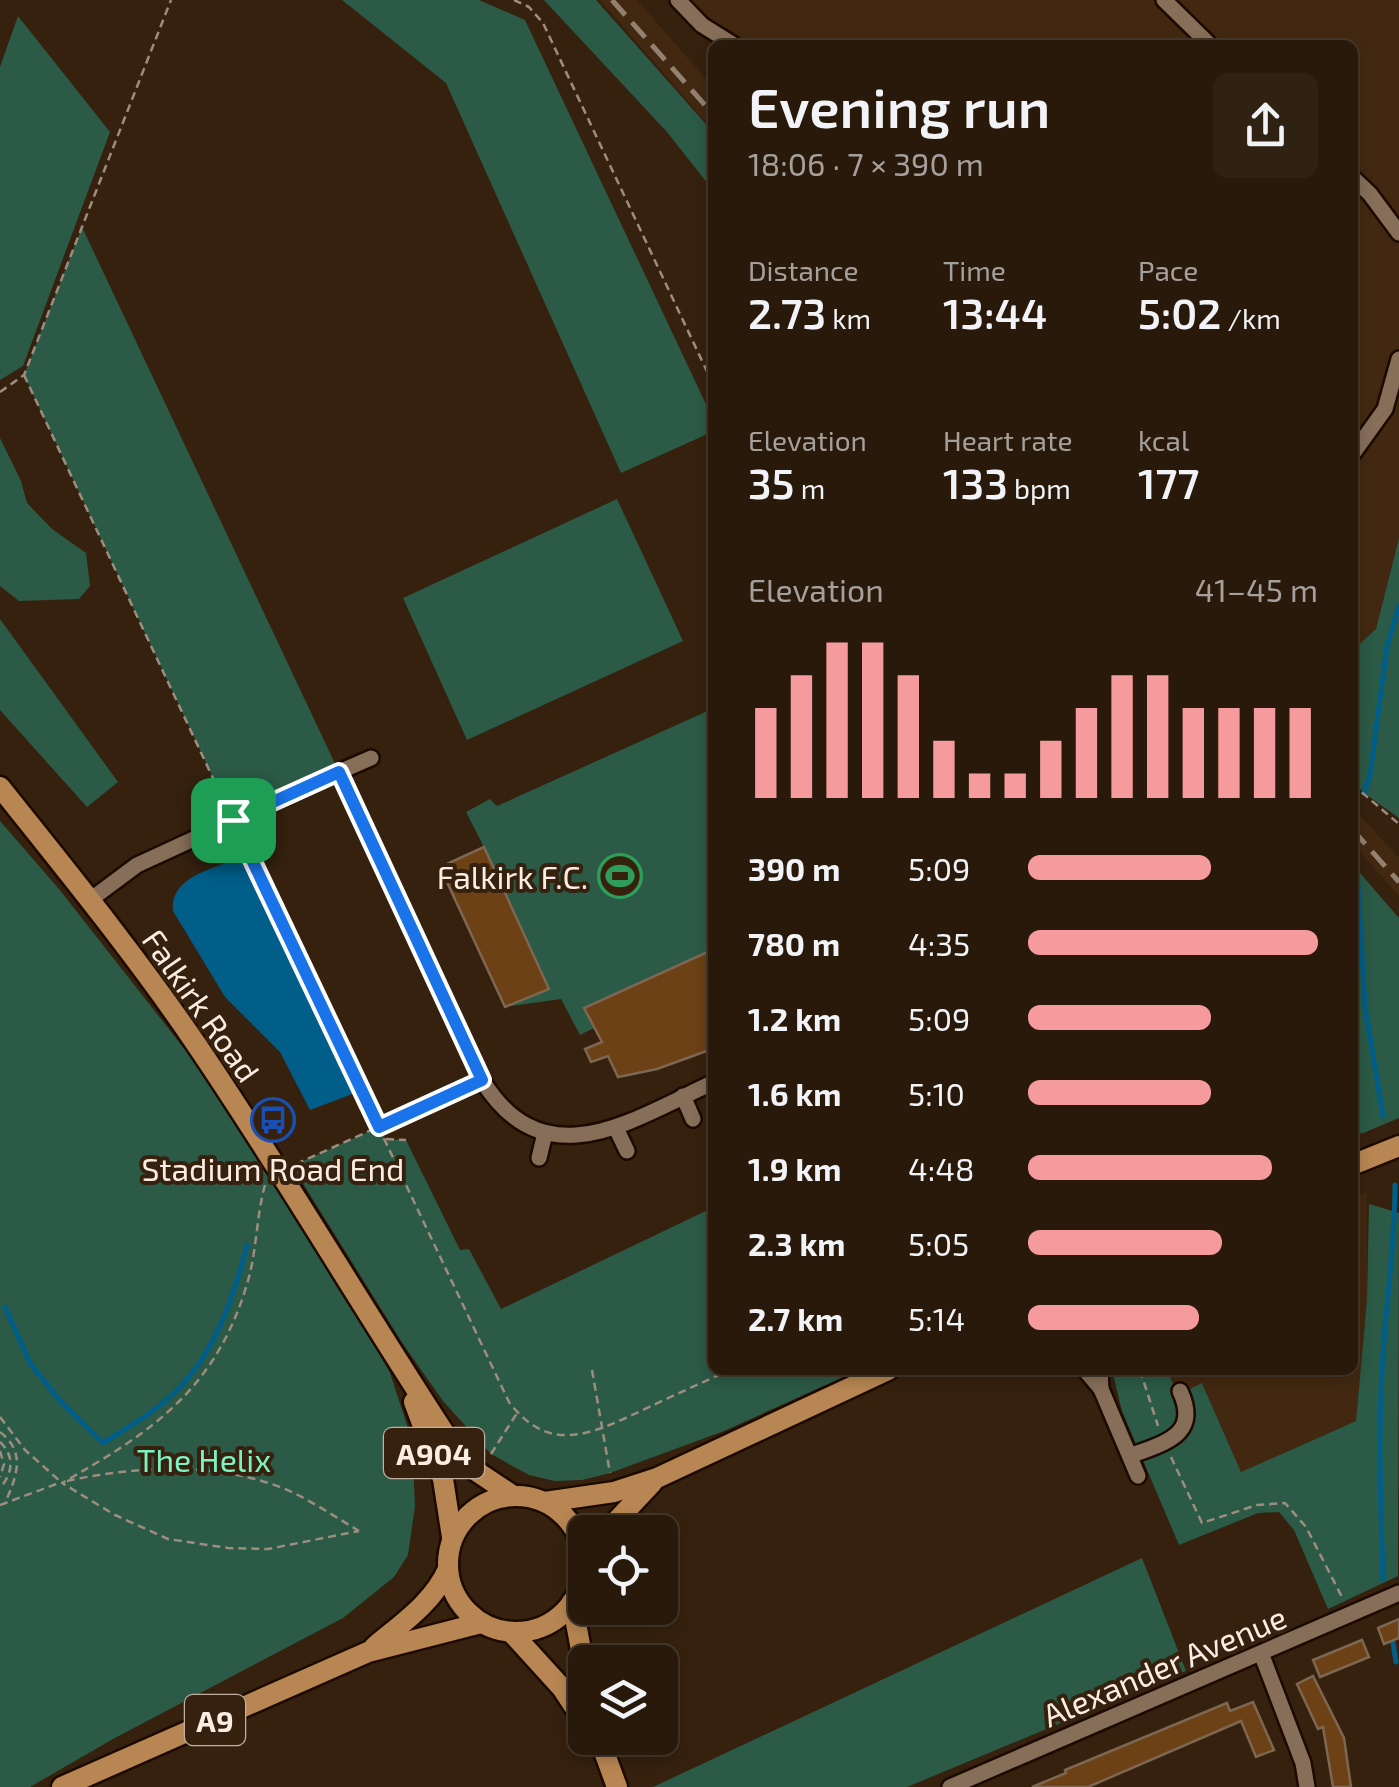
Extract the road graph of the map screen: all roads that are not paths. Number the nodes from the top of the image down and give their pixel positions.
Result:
1 (678, 0) edge
2 (1164, 0) edge
3 (726, 40) edge
4 (1205, 40) edge
5 (1358, 183) edge
6 (1399, 232) edge
7 (1399, 359) edge
8 (1358, 447) edge
9 (370, 758) dead end
10 (339, 772) junction
11 (0, 788) edge
12 (90, 900) junction
13 (708, 1085) edge
14 (683, 1096) junction
15 (692, 1119) dead end
16 (616, 1128) junction
17 (545, 1133) junction
18 (1399, 1146) edge
19 (627, 1151) dead end
20 (539, 1158) dead end
21 (1358, 1163) edge
22 (403, 1370) junction
23 (877, 1375) edge
24 (1089, 1375) edge
25 (1100, 1375) edge
26 (1100, 1389) junction
27 (1180, 1391) dead end
28 (1130, 1456) junction
29 (1138, 1476) dead end
30 (657, 1478) junction
31 (512, 1496) junction
32 (545, 1502) junction
33 (622, 1515) edge
34 (568, 1522) edge
35 (452, 1539) junction
36 (448, 1569) junction
37 (1399, 1593) edge
38 (568, 1606) edge
39 (482, 1623) junction
40 (510, 1632) junction
41 (368, 1652) junction
42 (1261, 1653) junction
43 (568, 1697) edge
44 (604, 1755) edge
45 (62, 1787) edge
46 (617, 1787) edge
47 (950, 1787) edge
48 (1307, 1787) edge

1 - 3 street
2 - 4 street
5 - 6 street
7 - 8 street
9 - 10 street
10 - 12 street
10 - 17 street
11 - 12 main road, Falkirk Road / A904
12 - 22 main road, Falkirk Road / A904
13 - 14 street
14 - 15 street
14 - 16 street
16 - 17 street
16 - 19 street
17 - 20 street
18 - 21 main road
22 - 31 main road, Falkirk Road / A904
22 - 35 main road, Falkirk Road / A904
23 - 30 main road
24 - 26 street
25 - 26 street
26 - 28 street
27 - 28 street
28 - 29 street
30 - 32 main road
30 - 33 main road
31 - 32 main road
31 - 35 main road
32 - 34 main road
35 - 36 main road
36 - 39 main road
36 - 41 main road, A9
37 - 42 street, Alexander Avenue
38 - 40 main road
39 - 40 main road
39 - 41 main road, A9
40 - 43 main road
41 - 45 main road, A9
42 - 47 street, Alexander Avenue
42 - 48 street
44 - 46 main road

